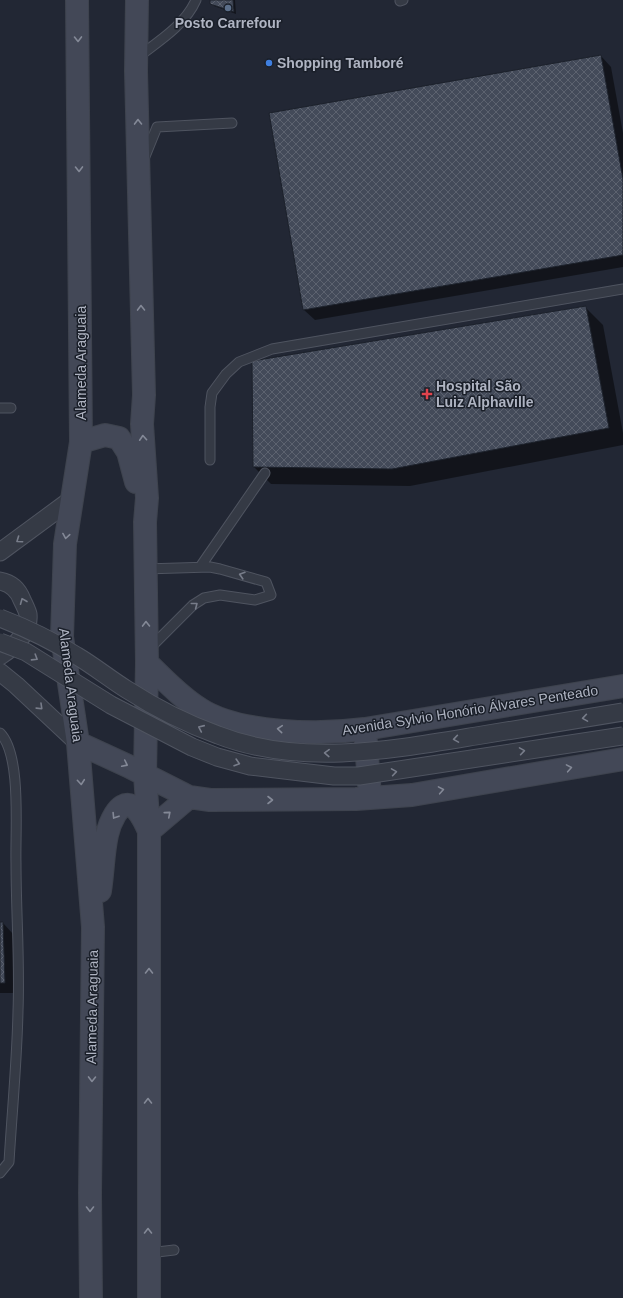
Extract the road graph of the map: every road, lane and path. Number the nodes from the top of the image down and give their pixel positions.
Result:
1 (77, 0) edge
2 (138, 0) edge
3 (196, 0) edge
4 (137, 58) junction
5 (232, 123) dead end
6 (139, 172) junction
7 (623, 289) edge
8 (0, 408) edge
9 (11, 408) dead end
10 (81, 442) junction
11 (210, 460) dead end
12 (265, 473) dead end
13 (72, 500) junction
14 (145, 522) junction
15 (0, 552) edge
16 (200, 568) junction
17 (145, 569) junction
18 (0, 581) edge
19 (0, 618) edge
20 (0, 642) edge
21 (0, 656) edge
22 (147, 657) junction
23 (0, 672) edge
24 (623, 686) edge
25 (623, 712) edge
26 (365, 729) junction
27 (0, 733) edge
28 (623, 736) edge
29 (78, 743) junction
30 (623, 759) edge
31 (145, 775) junction
32 (189, 797) junction
33 (370, 798) junction
34 (149, 831) junction
35 (93, 927) junction
36 (0, 1173) edge
37 (174, 1250) dead end
38 (148, 1253) junction
39 (91, 1298) edge
40 (148, 1298) edge

1 -> 10 main road, Alameda Araguaia
2 - 4 main road
3 - 4 lane
6 -> 4 main road
5 - 6 lane
14 -> 6 main road
7 - 11 lane
8 - 9 lane
10 - 13 main road, Alameda Araguaia
10 - 14 main road
12 - 16 lane
13 -> 15 street
13 -> 29 main road, Alameda Araguaia
14 - 17 main road
16 - 17 lane
22 -> 16 lane
22 -> 17 main road
21 -> 18 street
25 -> 19 street, bridge
20 -> 28 street, bridge
26 -> 22 main road, Avenida Sylvio Honório Álvares Penteado
22 - 31 main road
23 -> 29 street
24 - 26 main road, Avenida Sylvio Honório Álvares Penteado
26 - 33 main road
27 - 36 lane
29 -> 31 main road
29 -> 35 main road, Alameda Araguaia
33 -> 30 main road
31 - 32 main road
31 - 34 main road
32 -> 33 main road
34 -> 32 main road
34 -> 35 main road
38 -> 34 main road
35 -> 39 main road, Alameda Araguaia
37 - 38 lane
38 - 40 main road

